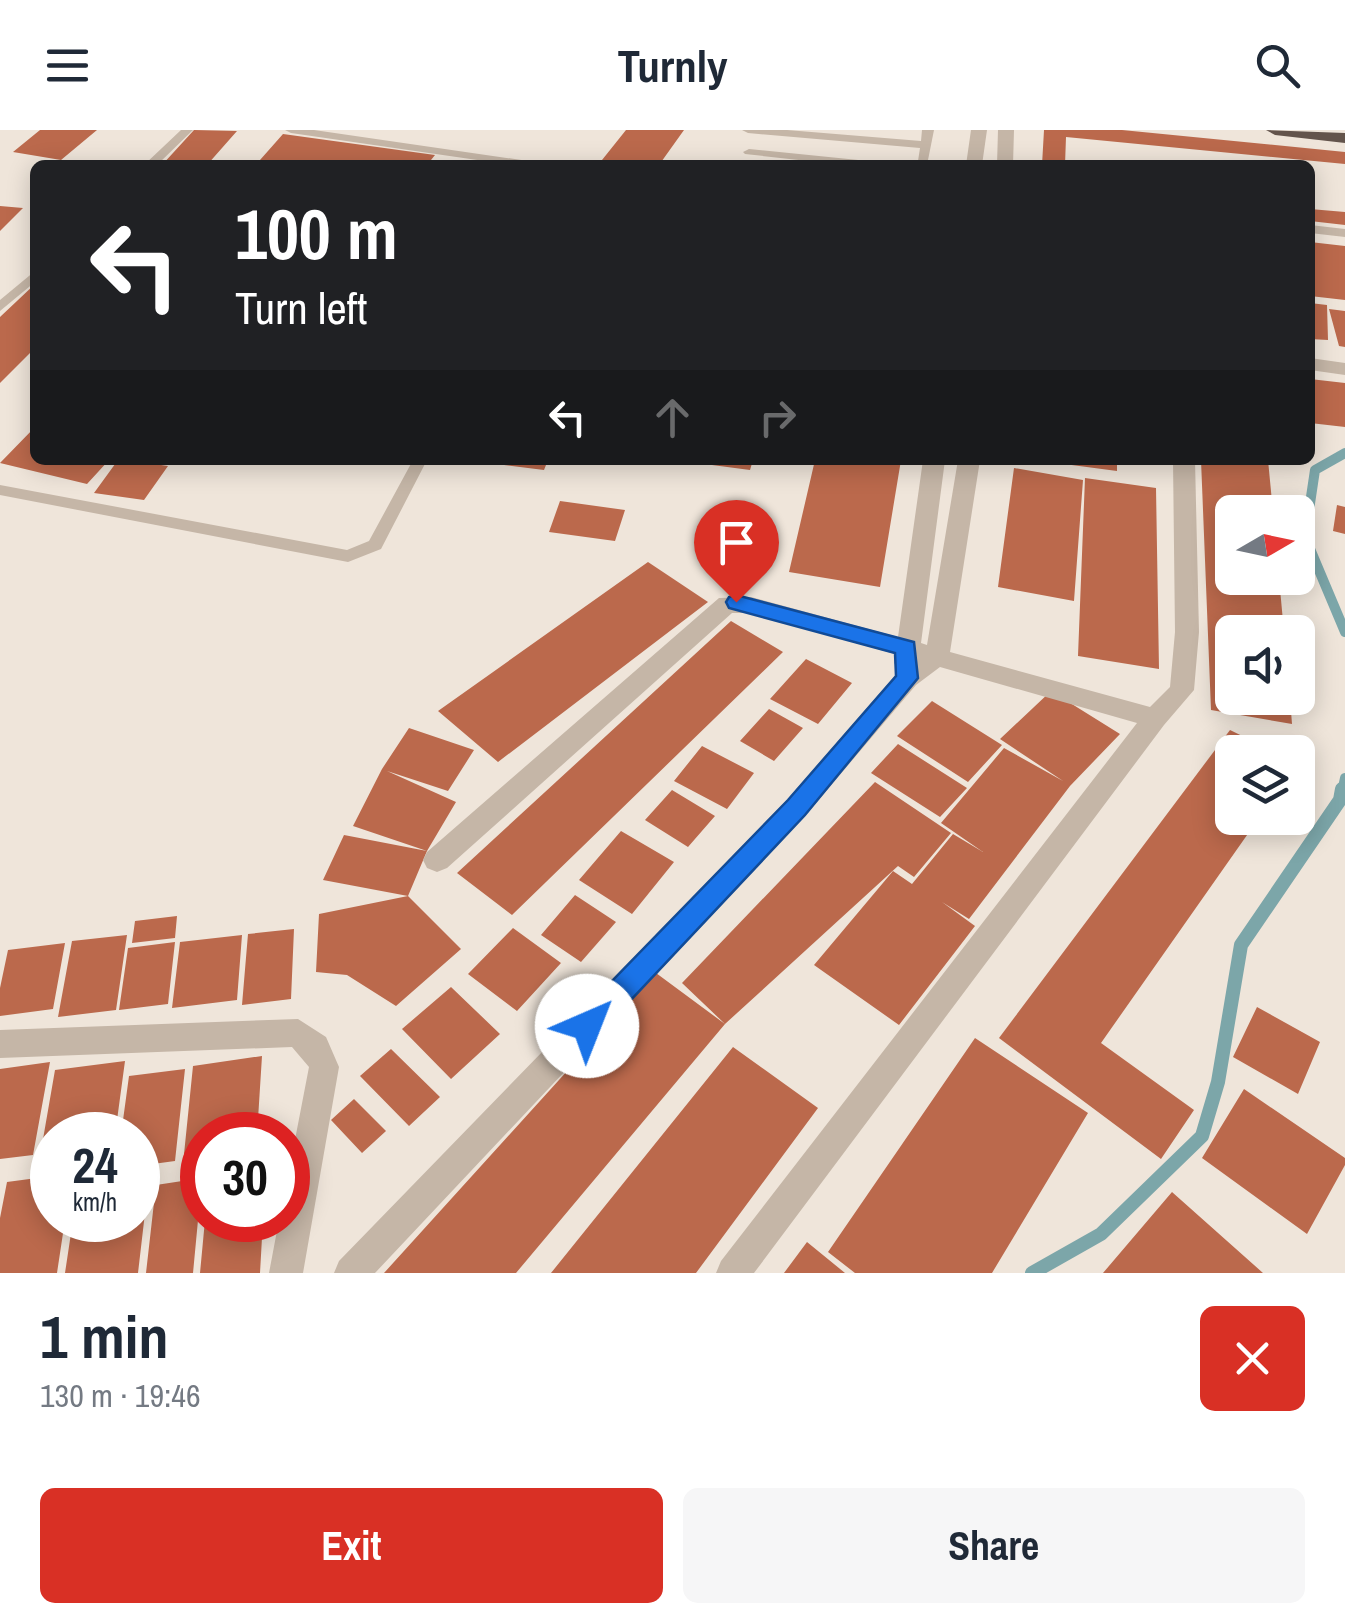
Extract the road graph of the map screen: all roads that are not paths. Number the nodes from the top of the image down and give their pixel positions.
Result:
1 (187, 130) edge
2 (292, 130) edge
3 (748, 130) edge
4 (928, 130) edge
5 (979, 130) edge
6 (1006, 130) edge
7 (1275, 130) edge
8 (1345, 138) edge
9 (924, 146) junction
10 (750, 152) junction
11 (155, 160) edge
12 (500, 160) edge
13 (754, 160) edge
14 (829, 160) edge
15 (924, 160) edge
16 (975, 160) edge
17 (1005, 160) edge
18 (1315, 230) edge
19 (1345, 233) edge
20 (30, 280) edge
21 (0, 308) edge
22 (1315, 365) edge
23 (1345, 369) edge
24 (417, 465) edge
25 (933, 465) edge
26 (969, 465) edge
27 (1184, 465) edge
28 (0, 490) edge
29 (937, 657) junction
30 (906, 663) junction
31 (1155, 718) junction
32 (437, 860) dead end
33 (0, 1044) edge
34 (286, 1273) edge
35 (351, 1273) edge
36 (733, 1273) edge

1 - 11 lane
2 - 12 lane
3 - 9 lane
3 - 10 lane
4 - 9 lane
5 - 16 street
6 - 17 street
7 - 8 highway
9 - 15 lane
10 - 13 lane
10 - 14 lane
18 - 19 lane
20 - 21 lane
22 - 23 street
24 - 28 lane
25 - 30 street
26 - 29 street
27 - 31 street
29 - 30 street
29 - 31 street
30 - 32 street
30 - 35 street
31 - 36 street
33 - 34 street

